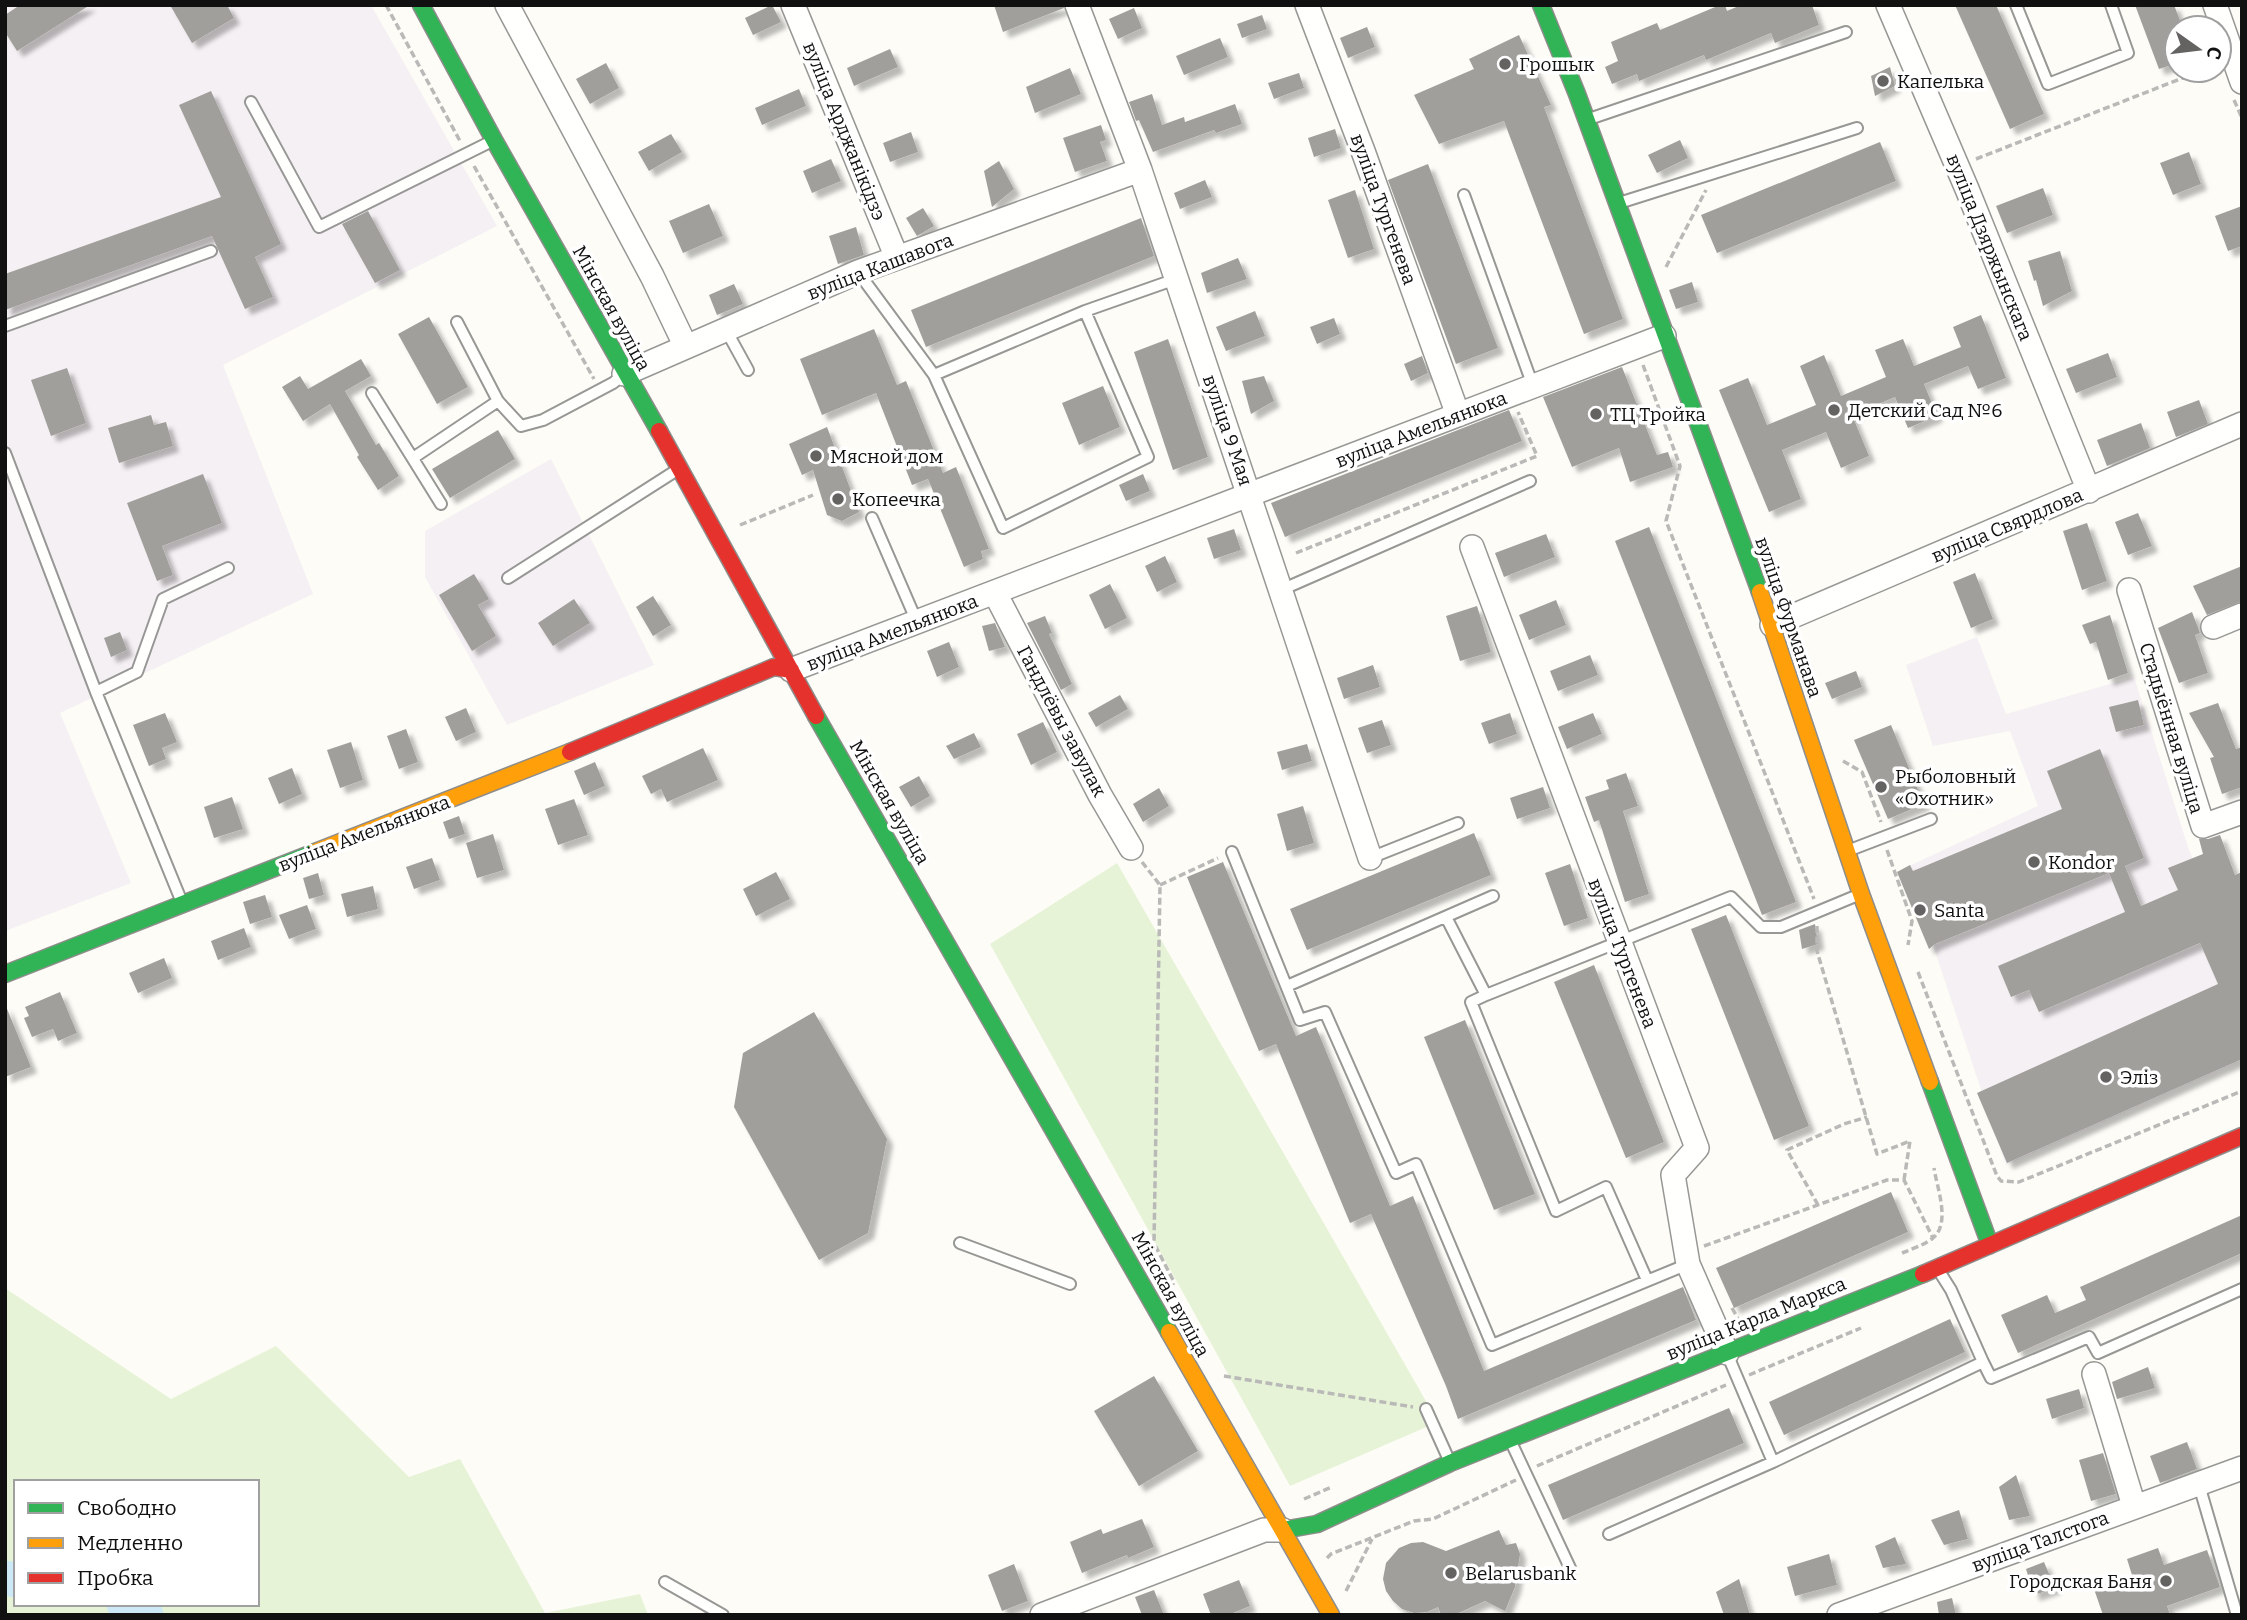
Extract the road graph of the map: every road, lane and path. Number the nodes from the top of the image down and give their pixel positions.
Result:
1 (421, 5) edge
2 (508, 5) edge
3 (793, 5) edge
4 (1077, 5) edge
5 (1307, 5) edge
6 (1888, 5) edge
7 (2016, 5) edge
8 (2111, 5) edge
9 (2215, 5) edge
10 (1546, 7) edge
11 (1846, 32) dead end
12 (2242, 82) edge
13 (2167, 84) edge
14 (251, 102) dead end
15 (1586, 120) junction
16 (1857, 128) dead end
17 (494, 140) junction
18 (1957, 166) junction
19 (1140, 170) junction
20 (1464, 195) dead end
21 (1617, 204) junction
22 (211, 251) dead end
23 (897, 258) junction
24 (858, 272) junction
25 (1176, 279) junction
26 (1085, 311) junction
27 (457, 322) dead end
28 (5, 326) edge
29 (726, 330) junction
30 (1664, 336) junction
31 (1636, 346) junction
32 (686, 347) junction
33 (748, 370) dead end
34 (624, 374) junction
35 (934, 375) junction
36 (1534, 386) junction
37 (372, 393) dead end
38 (498, 401) junction
39 (1517, 409) dead end
40 (1458, 415) junction
41 (2242, 424) edge
42 (5, 453) edge
43 (413, 458) junction
44 (1691, 462) dead end
45 (1680, 466) junction
46 (680, 469) junction
47 (1530, 481) dead end
48 (2089, 491) junction
49 (1250, 494) junction
50 (813, 495) dead end
51 (441, 504) dead end
52 (872, 518) dead end
53 (740, 525) dead end
54 (1472, 547) dead end
55 (1296, 553) dead end
56 (228, 568) dead end
57 (508, 578) dead end
58 (1281, 590) junction
59 (2129, 590) dead end
60 (995, 593) junction
61 (2242, 615) edge
62 (917, 622) junction
63 (1772, 625) junction
64 (2213, 627) dead end
65 (791, 670) junction
66 (96, 692) junction
67 (2242, 812) edge
68 (1931, 819) dead end
69 (1458, 823) dead end
70 (1131, 848) joint
71 (1847, 851) junction
72 (1233, 852) joint
73 (1370, 858) joint
74 (1160, 885) junction
75 (1861, 894) junction
76 (1493, 896) dead end
77 (182, 903) junction
78 (1819, 911) junction
79 (1447, 917) junction
80 (1619, 942) junction
81 (5, 974) edge
82 (1287, 986) junction
83 (1486, 995) junction
84 (2242, 1091) edge
85 (1867, 1116) junction
86 (2242, 1136) edge
87 (1932, 1161) dead end
88 (1904, 1181) junction
89 (2019, 1182) dead end
90 (1818, 1205) junction
91 (1933, 1238) junction
92 (960, 1243) dead end
93 (1154, 1243) dead end
94 (1990, 1245) junction
95 (1693, 1256) junction
96 (1897, 1256) dead end
97 (1937, 1268) junction
98 (1647, 1280) junction
99 (1070, 1284) dead end
100 (2242, 1289) edge
101 (1729, 1302) dead end
102 (1864, 1326) dead end
103 (1723, 1343) junction
104 (1983, 1362) junction
105 (1214, 1374) dead end
106 (2094, 1374) dead end
107 (1738, 1380) junction
108 (1426, 1409) joint
109 (1510, 1439) junction
110 (1773, 1462) junction
111 (1450, 1463) junction
112 (2242, 1468) edge
113 (1525, 1474) junction
114 (1337, 1485) dead end
115 (2199, 1485) junction
116 (1312, 1496) dead end
117 (2134, 1506) junction
118 (1283, 1530) junction
119 (1609, 1534) dead end
120 (1373, 1537) junction
121 (1324, 1563) dead end
122 (1571, 1570) dead end
123 (665, 1582) dead end
124 (1342, 1599) dead end
125 (723, 1615) edge
126 (1042, 1615) edge
127 (1331, 1615) edge
128 (1839, 1615) edge
129 (2237, 1615) edge

1 - 17 main road, Мінская вуліца
2 - 32 street
3 - 23 street, вуліца Арджанікідзэ
4 - 19 street, вуліца 9 Мая
5 - 40 street, вуліца Тургенева
6 - 18 street, вуліца Дзяржынскага
7 - 8 lane
9 - 12 street
10 - 15 main road, вуліца Фурманава
11 - 15 lane
13 - 18 path
14 - 17 lane
15 - 21 main road, вуліца Фурманава
16 - 21 lane
17 - 34 main road, Мінская вуліца
18 - 48 street, вуліца Дзяржынскага
19 - 23 street, вуліца Кашавога
19 - 25 street, вуліца 9 Мая
20 - 36 lane
21 - 30 main road, вуліца Фурманава
22 - 28 lane
23 - 24 street, вуліца Кашавога
24 - 29 street, вуліца Кашавога
24 - 35 lane
25 - 26 lane
25 - 49 street, вуліца 9 Мая
26 - 35 lane
26 - 35 lane
27 - 38 lane
29 - 32 street, вуліца Кашавога
29 - 33 lane
30 - 31 street, вуліца Амельянюка
30 - 63 main road, вуліца Фурманава
31 - 36 street, вуліца Амельянюка
31 - 45 path
32 - 34 street, вуліца Кашавога
34 - 38 lane
34 - 46 main road, Мінская вуліца
36 - 40 street, вуліца Амельянюка
37 - 43 lane
38 - 43 lane
39 - 55 path
40 - 49 street, вуліца Амельянюка
41 - 48 street, вуліца Свярдлова
42 - 66 lane
43 - 51 lane
44 - 45 path
45 - 78 path
46 - 57 lane
46 - 65 main road, Мінская вуліца
47 - 58 lane
48 - 63 street, вуліца Свярдлова
49 - 58 street, вуліца 9 Мая
49 - 60 street, вуліца Амельянюка
50 - 53 path
52 - 62 lane
54 - 80 street, вуліца Тургенева
56 - 66 lane
58 - 73 street, вуліца 9 Мая
59 - 67 street, Стадыённая вуліца
60 - 62 street, вуліца Амельянюка
60 - 70 street, Гандлёвы завулак
61 - 64 street
62 - 65 street, вуліца Амельянюка
63 - 71 main road, вуліца Фурманава
65 - 77 main road, вуліца Амельянюка
65 - 118 main road, Мінская вуліца
66 - 77 lane
68 - 71 lane
69 - 73 lane
70 - 74 path
71 - 75 main road, вуліца Фурманава
72 - 74 path
72 - 82 lane
74 - 93 path
75 - 78 lane
75 - 94 main road, вуліца Фурманава
76 - 79 lane
77 - 81 main road, вуліца Амельянюка
78 - 80 lane
78 - 85 path
79 - 82 lane
79 - 83 lane
80 - 83 lane
80 - 95 street, вуліца Тургенева
82 - 98 lane
83 - 98 lane
84 - 89 path
85 - 88 path
85 - 90 path
86 - 94 main road, вуліца Карла Маркса
87 - 91 path
88 - 90 path
88 - 91 path
90 - 95 path
91 - 96 path
92 - 99 lane
94 - 97 main road, вуліца Карла Маркса
95 - 98 lane
95 - 103 street, вуліца Тургенева
97 - 103 main road, вуліца Карла Маркса
97 - 104 lane
100 - 104 lane
101 - 103 path
102 - 107 path
103 - 107 lane
103 - 109 main road, вуліца Карла Маркса
104 - 110 lane
105 - 108 path
106 - 117 street
107 - 110 lane
107 - 113 path
108 - 111 lane
109 - 111 main road, вуліца Карла Маркса
109 - 113 lane
110 - 119 lane
111 - 118 main road, вуліца Карла Маркса
112 - 115 street, вуліца Талстога
113 - 120 path
113 - 122 lane
114 - 116 path
115 - 117 street, вуліца Талстога
115 - 129 lane
117 - 128 street, вуліца Талстога
118 - 126 street
118 - 127 main road, Мінская вуліца
120 - 121 path
120 - 124 path
123 - 125 lane

